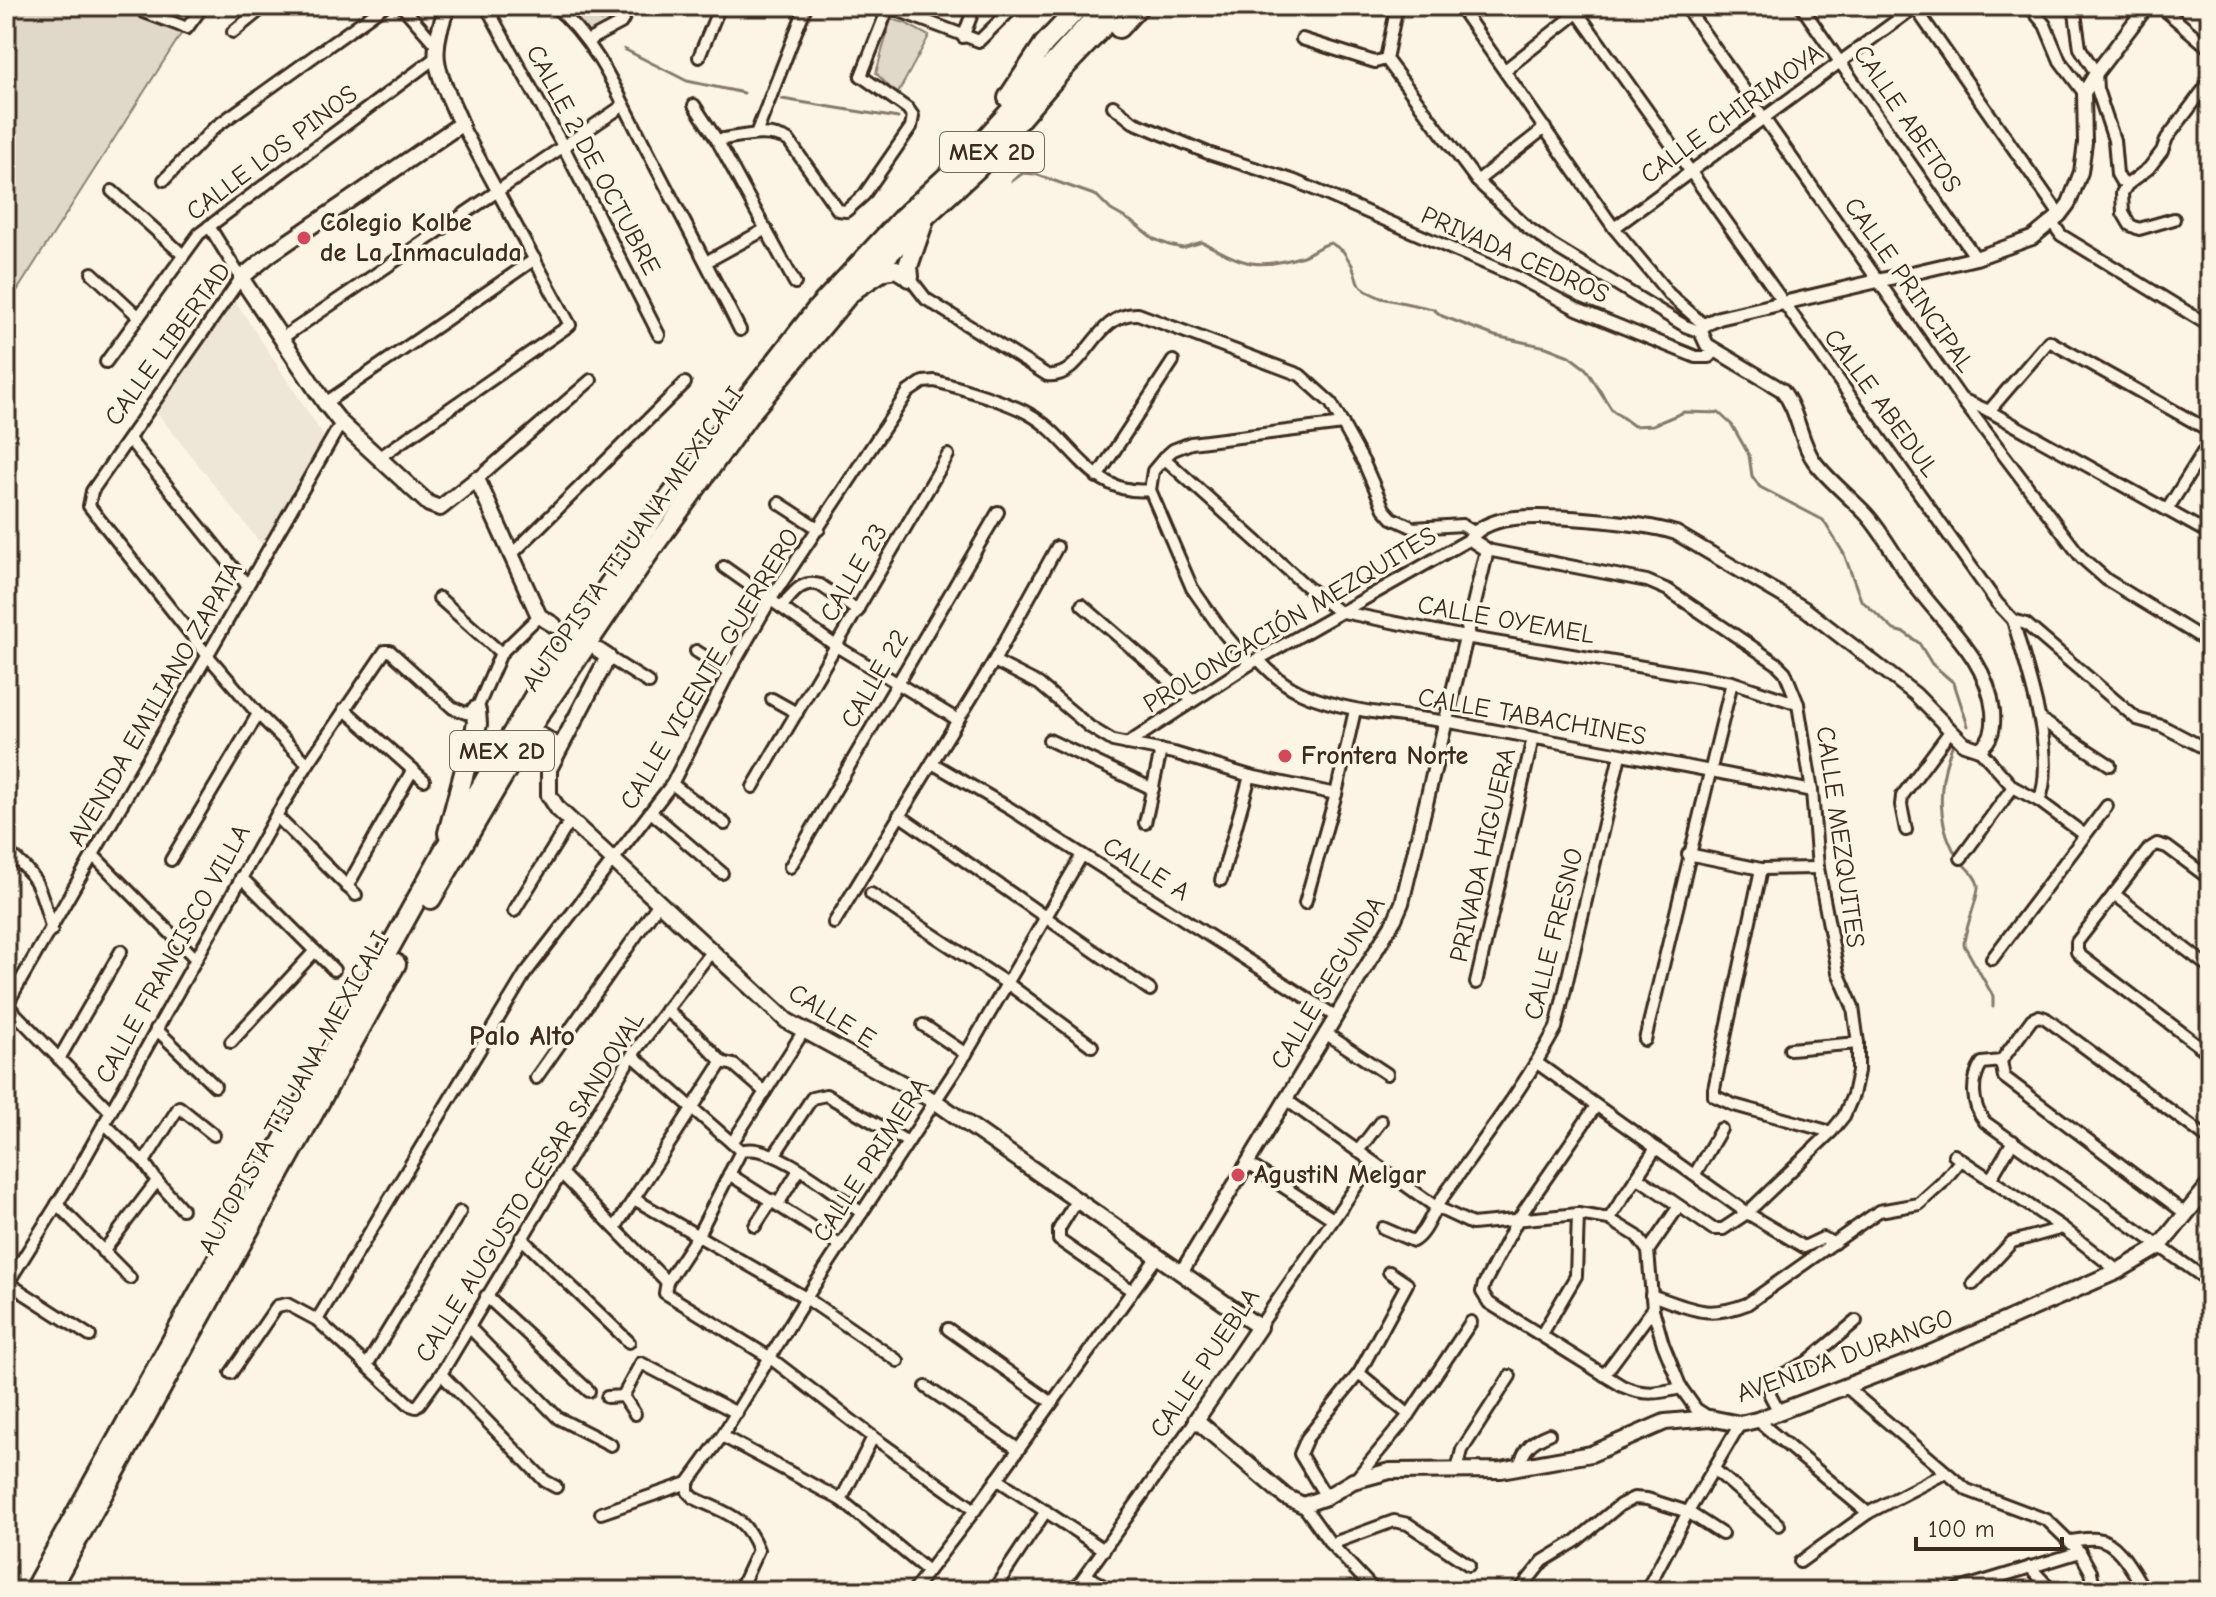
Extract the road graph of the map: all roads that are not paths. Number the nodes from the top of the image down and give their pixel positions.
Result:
1 (203, 6) edge
2 (265, 6) edge
3 (384, 6) edge
4 (402, 6) edge
5 (448, 6) edge
6 (486, 6) edge
7 (554, 6) edge
8 (630, 6) edge
9 (720, 6) edge
10 (806, 6) edge
11 (888, 6) edge
12 (975, 6) edge
13 (1015, 6) edge
14 (1080, 6) edge
15 (1105, 6) edge
16 (1123, 6) edge
17 (1139, 6) edge
18 (1397, 6) edge
19 (1459, 6) edge
20 (1685, 6) edge
21 (1801, 6) edge
22 (1914, 6) edge
23 (2029, 6) edge
24 (2074, 6) edge
25 (2147, 6) edge
26 (2160, 6) edge
27 (1579, 8) edge
28 (144, 12) dead end
29 (233, 32) dead end
30 (963, 37) junction
31 (1302, 39) dead end
32 (587, 41) junction
33 (2210, 49) edge
34 (435, 52) junction
35 (699, 57) dead end
36 (1386, 59) junction
37 (1840, 61) junction
38 (1505, 70) junction
39 (2096, 73) junction
40 (2210, 81) edge
41 (2084, 93) junction
42 (624, 105) junction
43 (694, 105) dead end
44 (1113, 106) dead end
45 (1766, 118) junction
46 (461, 124) junction
47 (1545, 128) junction
48 (756, 134) junction
49 (717, 140) junction
50 (563, 146) junction
51 (975, 160) junction
52 (1689, 173) junction
53 (164, 180) dead end
54 (1477, 181) junction
55 (2127, 185) junction
56 (112, 191) dead end
57 (498, 193) junction
58 (927, 215) junction
59 (2056, 219) junction
60 (2174, 219) dead end
61 (209, 226) junction
62 (1614, 228) junction
63 (766, 229) junction
64 (182, 254) junction
65 (1976, 258) junction
66 (535, 259) junction
67 (706, 262) junction
68 (92, 273) dead end
69 (909, 277) junction
70 (241, 278) junction
71 (1881, 282) junction
72 (795, 283) dead end
73 (853, 291) junction
74 (1782, 304) junction
75 (138, 316) junction
76 (2210, 326) edge
77 (1702, 328) junction
78 (740, 330) dead end
79 (659, 335) dead end
80 (282, 338) junction
81 (1715, 350) junction
82 (1173, 361) dead end
83 (106, 362) dead end
84 (591, 380) dead end
85 (685, 383) dead end
86 (1962, 400) junction
87 (325, 403) junction
88 (1989, 411) junction
89 (341, 423) junction
90 (1343, 424) junction
91 (2210, 431) edge
92 (129, 439) junction
93 (2210, 441) edge
94 (948, 455) dead end
95 (380, 457) junction
96 (1164, 458) junction
97 (1097, 477) junction
98 (477, 479) junction
99 (1150, 490) junction
100 (779, 503) dead end
101 (2167, 510) junction
102 (998, 512) dead end
103 (819, 529) junction
104 (2210, 534) edge
105 (1472, 535) junction
106 (1057, 547) dead end
107 (1487, 550) junction
108 (510, 556) junction
109 (724, 567) dead end
110 (247, 585) junction
111 (439, 598) dead end
112 (771, 599) junction
113 (1082, 605) dead end
114 (781, 607) junction
115 (858, 611) junction
116 (1338, 611) junction
117 (539, 616) junction
118 (2013, 620) junction
119 (554, 625) dead end
120 (1465, 637) junction
121 (2210, 643) edge
122 (836, 646) junction
123 (696, 651) dead end
124 (501, 653) junction
125 (603, 654) joint
126 (208, 656) junction
127 (994, 661) junction
128 (1254, 662) junction
129 (729, 672) junction
130 (1732, 682) junction
131 (649, 683) dead end
132 (898, 684) junction
133 (772, 699) dead end
134 (1192, 700) junction
135 (1798, 704) junction
136 (344, 709) junction
137 (1355, 710) junction
138 (471, 712) junction
139 (797, 713) junction
140 (258, 714) junction
141 (2040, 719) junction
142 (958, 720) junction
143 (1443, 721) junction
144 (530, 730) junction
145 (1951, 730) junction
146 (1533, 738) junction
147 (1049, 740) dead end
148 (1127, 744) junction
149 (558, 747) junction
150 (1979, 749) junction
151 (1161, 750) junction
152 (2210, 751) edge
153 (1620, 755) junction
154 (932, 763) junction
155 (308, 764) junction
156 (2110, 765) dead end
157 (413, 769) junction
158 (1710, 770) junction
159 (1250, 776) junction
160 (424, 780) dead end
161 (672, 784) junction
162 (753, 787) dead end
163 (2013, 787) junction
164 (1153, 789) junction
165 (1812, 791) junction
166 (1336, 794) junction
167 (2039, 801) junction
168 (2107, 806) dead end
169 (652, 813) junction
170 (899, 815) junction
171 (276, 816) junction
172 (570, 821) junction
173 (1145, 823) dead end
174 (725, 824) dead end
175 (1906, 830) dead end
176 (2085, 835) junction
177 (444, 850) junction
178 (6, 851) edge
179 (1688, 854) junction
180 (1082, 855) junction
181 (94, 856) junction
182 (1961, 858) dead end
183 (171, 860) dead end
184 (614, 862) junction
185 (790, 867) dead end
186 (1818, 868) junction
187 (1761, 869) junction
188 (722, 873) dead end
189 (241, 877) junction
190 (2210, 879) edge
191 (1221, 880) dead end
192 (347, 887) junction
193 (871, 894) dead end
194 (2114, 894) junction
195 (356, 895) dead end
196 (659, 903) junction
197 (1305, 903) dead end
198 (514, 911) dead end
199 (1046, 917) junction
200 (834, 923) dead end
201 (52, 930) junction
202 (121, 951) dead end
203 (315, 951) junction
204 (711, 952) junction
205 (196, 959) junction
206 (1992, 959) dead end
207 (2210, 968) edge
208 (334, 970) dead end
209 (1476, 983) dead end
210 (1008, 984) junction
211 (1150, 990) dead end
212 (6, 1005) edge
213 (666, 1010) junction
214 (1335, 1016) junction
215 (923, 1025) dead end
216 (156, 1029) junction
217 (803, 1032) junction
218 (1325, 1033) junction
219 (1645, 1040) dead end
220 (231, 1042) dead end
221 (1858, 1043) junction
222 (1092, 1046) dead end
223 (1790, 1049) dead end
224 (966, 1054) junction
225 (2210, 1054) edge
226 (632, 1055) junction
227 (59, 1059) junction
228 (721, 1062) junction
229 (1537, 1063) junction
230 (2001, 1066) junction
231 (1387, 1074) dead end
232 (536, 1078) dead end
233 (215, 1086) dead end
234 (765, 1092) junction
235 (1285, 1099) junction
236 (936, 1102) junction
237 (1596, 1106) junction
238 (692, 1108) junction
239 (110, 1111) junction
240 (1381, 1121) dead end
241 (104, 1123) junction
242 (1721, 1129) dead end
243 (1831, 1132) junction
244 (214, 1135) dead end
245 (2210, 1140) edge
246 (2013, 1141) junction
247 (908, 1142) junction
248 (732, 1143) junction
249 (1656, 1148) junction
250 (741, 1151) junction
251 (1358, 1151) junction
252 (775, 1154) junction
253 (144, 1162) junction
254 (1373, 1162) junction
255 (1247, 1163) junction
256 (799, 1170) junction
257 (561, 1173) junction
258 (729, 1174) junction
259 (1695, 1174) junction
260 (1637, 1177) junction
261 (1990, 1180) junction
262 (157, 1181) junction
263 (2210, 1184) edge
264 (634, 1199) junction
265 (1076, 1201) junction
266 (775, 1202) junction
267 (57, 1204) junction
268 (1679, 1206) junction
269 (1436, 1207) junction
270 (182, 1209) dead end
271 (460, 1212) dead end
272 (862, 1213) junction
273 (1747, 1213) junction
274 (1578, 1214) junction
275 (2186, 1214) junction
276 (1333, 1219) junction
277 (1518, 1219) junction
278 (1609, 1219) junction
279 (755, 1226) dead end
280 (615, 1228) junction
281 (1383, 1228) dead end
282 (2063, 1228) junction
283 (698, 1235) junction
284 (521, 1238) junction
285 (1834, 1243) junction
286 (841, 1246) junction
287 (2159, 1247) junction
288 (1648, 1251) junction
289 (103, 1252) junction
290 (1157, 1257) junction
291 (2118, 1271) junction
292 (1389, 1272) dead end
293 (1181, 1273) junction
294 (130, 1278) dead end
295 (2210, 1282) edge
296 (7, 1284) edge
297 (1973, 1284) dead end
298 (666, 1287) junction
299 (1131, 1290) junction
300 (1651, 1295) junction
301 (486, 1296) junction
302 (806, 1298) junction
303 (1653, 1309) junction
304 (317, 1320) junction
305 (1856, 1321) dead end
306 (1471, 1322) dead end
307 (469, 1327) junction
308 (1259, 1327) junction
309 (948, 1329) dead end
310 (1542, 1334) junction
311 (90, 1336) dead end
312 (629, 1342) dead end
313 (769, 1357) junction
314 (898, 1361) dead end
315 (367, 1365) junction
316 (231, 1373) dead end
317 (1359, 1373) junction
318 (441, 1374) junction
319 (1604, 1375) junction
320 (1510, 1376) dead end
321 (1845, 1386) junction
322 (926, 1387) dead end
323 (1681, 1388) junction
324 (589, 1391) dead end
325 (623, 1396) junction
326 (607, 1397) dead end
327 (1051, 1402) junction
328 (1779, 1412) junction
329 (737, 1413) junction
330 (635, 1414) dead end
331 (1409, 1415) junction
332 (1710, 1418) junction
333 (1196, 1420) junction
334 (1757, 1420) junction
335 (1740, 1424) junction
336 (1549, 1434) dead end
337 (722, 1436) junction
338 (873, 1437) junction
339 (611, 1445) dead end
340 (1018, 1449) junction
341 (1519, 1466) junction
342 (1714, 1469) junction
343 (1457, 1470) junction
344 (1945, 1473) junction
345 (997, 1479) junction
346 (1353, 1481) junction
347 (688, 1483) junction
348 (556, 1487) dead end
349 (1326, 1497) junction
350 (841, 1500) junction
351 (1303, 1505) junction
352 (975, 1510) junction
353 (1046, 1511) junction
354 (1688, 1512) junction
355 (601, 1513) dead end
356 (1868, 1513) junction
357 (1779, 1525) dead end
358 (1722, 1534) dead end
359 (2070, 1541) junction
360 (1331, 1544) junction
361 (1104, 1550) junction
362 (2080, 1552) junction
363 (1800, 1562) dead end
364 (1469, 1565) dead end
365 (2030, 1567) junction
366 (928, 1571) junction
367 (1086, 1575) junction
368 (1970, 1589) edge
369 (33, 1591) edge
370 (49, 1591) edge
371 (739, 1591) edge
372 (913, 1591) edge
373 (993, 1591) edge
374 (1074, 1591) edge
375 (1111, 1591) edge
376 (1375, 1591) edge
377 (1519, 1591) edge
378 (1646, 1591) edge
379 (1953, 1591) edge
380 (2052, 1591) edge
381 (2095, 1591) edge
382 (2145, 1591) edge

1 - 28 street
2 - 29 street
3 - 53 street
4 - 34 street
5 - 34 main road
6 - 50 street, CALLE 2 DE OCTUBRE
7 - 32 street
8 - 32 street
9 - 35 street
10 - 48 street
11 - 30 street
11 - 48 street
12 - 30 street
13 - 30 street
14 - 51 highway
15 - 51 highway, AUTOPISTA TIJUANA-MEXICALI / MEX 2D
16 - 51 highway, AUTOPISTA TIJUANA-MEXICALI / MEX 2D
17 - 51 highway
18 - 36 street
19 - 38 street
20 - 45 street, CALLE PRINCIPAL
21 - 37 street, CALLE ABETOS
22 - 37 street, CALLE CHIRIMOYA
22 - 59 street
23 - 41 street
24 - 39 street
25 - 39 street
26 - 33 street
27 - 38 street
27 - 52 street, CALLE ABEDUL
31 - 36 street
32 - 42 street
34 - 46 main road
34 - 61 street, CALLE LOS PINOS
36 - 54 street
37 - 45 street, CALLE CHIRIMOYA
37 - 65 street, CALLE ABETOS
38 - 47 street
39 - 41 street
39 - 55 street
40 - 55 street
41 - 59 street
42 - 50 street
42 - 67 street
43 - 49 street
44 - 81 street, PRIVADA CEDROS
45 - 52 street, CALLE CHIRIMOYA
45 - 71 street, CALLE PRINCIPAL
46 - 57 street
46 - 70 main road, CALLE LIBERTAD
47 - 54 street
47 - 62 street
48 - 49 street
49 - 63 street
50 - 57 street
50 - 79 street, CALLE 2 DE OCTUBRE
51 - 58 highway, AUTOPISTA TIJUANA-MEXICALI / MEX 2D
51 - 177 highway, AUTOPISTA TIJUANA-MEXICALI / MEX 2D
52 - 62 street, CALLE CHIRIMOYA
52 - 74 street, CALLE ABEDUL
54 - 77 street
55 - 60 street
56 - 64 street
57 - 66 street
57 - 80 street
58 - 69 highway
58 - 73 highway, AUTOPISTA TIJUANA-MEXICALI / MEX 2D
59 - 65 street
59 - 76 street
61 - 64 street, CALLE LOS PINOS
61 - 70 street
62 - 77 street
63 - 67 street
63 - 72 street
64 - 75 street, CALLE LOS PINOS
65 - 71 street
66 - 87 street
66 - 95 street
67 - 78 street
68 - 75 street
69 - 73 highway
69 - 90 street
70 - 80 main road
70 - 92 street, CALLE LIBERTAD
71 - 74 street
71 - 86 street, CALLE PRINCIPAL
73 - 144 highway, AUTOPISTA TIJUANA-MEXICALI / MEX 2D
74 - 77 street
74 - 118 street, CALLE ABEDUL
75 - 83 street, CALLE LOS PINOS
77 - 81 street
80 - 87 main road
81 - 150 street
82 - 97 street
84 - 98 street
85 - 108 street
86 - 88 street
86 - 121 street, CALLE PRINCIPAL
87 - 89 main road
88 - 91 street
88 - 101 street
89 - 95 main road
89 - 110 street, AVENIDA EMILIANO ZAPATA
90 - 96 street
90 - 105 street
92 - 110 street
92 - 126 street, CALLE LIBERTAD
93 - 101 street
94 - 115 street, CALLE 23
95 - 98 main road
96 - 99 street
96 - 116 street, CALLE OYEMEL
97 - 99 street, CALLE VICENTE GUERRERO
97 - 103 street, CALLE VICENTE GUERRERO
98 - 108 main road
99 - 128 street, CALLE TABACHINES
100 - 103 street
101 - 104 street
102 - 132 street, CALLE 22
103 - 112 street, CALLE VICENTE GUERRERO
105 - 107 street
105 - 116 street, PROLONGACIÓN MEZQUITES
105 - 145 street
106 - 127 street
107 - 120 street, CALLE SEGUNDA
107 - 135 street, CALLE MEZQUITES
108 - 117 main road
109 - 112 street
110 - 126 street, AVENIDA EMILIANO ZAPATA
111 - 124 street
112 - 114 street
112 - 129 street, CALLE VICENTE GUERRERO
113 - 134 street
114 - 115 street
114 - 122 street
115 - 122 street, CALLE 23
116 - 120 street, CALLE OYEMEL
116 - 128 street, PROLONGACIÓN MEZQUITES
117 - 119 main road
117 - 124 street
118 - 141 street
118 - 152 street, CALLE ABEDUL
120 - 130 street, CALLE OYEMEL
120 - 143 street, CALLE SEGUNDA
122 - 132 street
122 - 139 street, CALLE 23
123 - 129 street
124 - 138 street
125 - 131 street
125 - 149 main road, CALLE E
126 - 140 street
126 - 181 street, AVENIDA EMILIANO ZAPATA
127 - 142 street
127 - 148 street
128 - 134 street, PROLONGACIÓN MEZQUITES
128 - 137 street, CALLE TABACHINES
129 - 161 street, CALLE VICENTE GUERRERO
130 - 135 street, CALLE OYEMEL
130 - 158 street
132 - 142 street
132 - 185 street, CALLE 22
133 - 139 street
134 - 148 street, PROLONGACIÓN MEZQUITES
135 - 165 street, CALLE MEZQUITES
136 - 138 street, CALLE FRANCISCO VILLA
136 - 155 street, CALLE FRANCISCO VILLA
136 - 157 street
137 - 143 street, CALLE TABACHINES
137 - 166 street
138 - 177 highway
139 - 162 street, CALLE 23
140 - 155 street
140 - 183 street
141 - 156 street
141 - 167 street
142 - 154 street
143 - 146 street, CALLE TABACHINES
143 - 214 street, CALLE SEGUNDA
144 - 149 highway
144 - 370 highway, AUTOPISTA TIJUANA-MEXICALI / MEX 2D
145 - 150 street
145 - 175 street
146 - 153 street, CALLE TABACHINES
146 - 209 street, PRIVADA HIGUERA
147 - 164 street
148 - 151 street
149 - 172 main road, CALLE E
150 - 163 street
151 - 159 street
151 - 164 street
153 - 158 street, CALLE TABACHINES
153 - 229 street, CALLE FRESNO
154 - 170 street
154 - 180 street, CALLE A
155 - 171 street, CALLE FRANCISCO VILLA
157 - 160 street
157 - 192 street
158 - 165 street, CALLE TABACHINES
158 - 179 street
159 - 166 street
159 - 191 street
161 - 169 street, CALLE VICENTE GUERRERO
161 - 174 street
163 - 167 street
163 - 182 street
164 - 173 street
165 - 186 street, CALLE MEZQUITES
166 - 197 street
167 - 176 street
168 - 176 street
169 - 184 street, CALLE VICENTE GUERRERO
169 - 188 street
170 - 199 street
170 - 200 street
171 - 189 street, CALLE FRANCISCO VILLA
171 - 192 street
172 - 184 main road, CALLE E
172 - 198 street
176 - 206 street
177 - 369 highway, AUTOPISTA TIJUANA-MEXICALI / MEX 2D
178 - 201 street
179 - 187 street
179 - 219 street
180 - 199 street, CALLE PRIMERA
180 - 214 street, CALLE A
181 - 201 street, AVENIDA EMILIANO ZAPATA
181 - 205 street
184 - 196 main road, CALLE E
184 - 304 street, CALLE VICENTE GUERRERO
186 - 187 street
186 - 221 street, CALLE MEZQUITES
187 - 243 street
189 - 203 street
189 - 205 street, CALLE FRANCISCO VILLA
190 - 194 street
192 - 195 street
193 - 210 street
194 - 207 street
194 - 225 street
196 - 204 main road, CALLE E
196 - 232 street
199 - 210 street, CALLE PRIMERA
199 - 211 street
201 - 212 street, AVENIDA EMILIANO ZAPATA
202 - 227 street
203 - 208 street
203 - 220 street
204 - 213 street, CALLE AUGUSTO CESAR SANDOVAL
204 - 217 main road, CALLE E
205 - 216 street, CALLE FRANCISCO VILLA
210 - 222 street
210 - 224 street, CALLE PRIMERA
212 - 227 street
213 - 226 street, CALLE AUGUSTO CESAR SANDOVAL
213 - 228 street
214 - 218 street, CALLE SEGUNDA
215 - 224 street
216 - 233 street
216 - 239 street, CALLE FRANCISCO VILLA
217 - 234 street
217 - 236 main road, CALLE E
218 - 231 street
218 - 235 street, CALLE SEGUNDA
221 - 223 street
221 - 243 street, CALLE MEZQUITES
224 - 236 street, CALLE PRIMERA
226 - 238 street
226 - 257 street, CALLE AUGUSTO CESAR SANDOVAL
227 - 239 street
228 - 234 street
228 - 238 street
229 - 237 street
229 - 269 street, CALLE FRESNO
230 - 245 street
230 - 246 street
230 - 275 street
234 - 248 street
235 - 251 street
235 - 255 street, CALLE SEGUNDA
236 - 247 street, CALLE PRIMERA
236 - 265 main road, CALLE E
237 - 249 street
237 - 277 street
238 - 248 street
238 - 264 street
239 - 241 street, CALLE FRANCISCO VILLA
240 - 251 street
241 - 253 street
241 - 267 street, CALLE FRANCISCO VILLA
242 - 259 street
243 - 273 street, CALLE MEZQUITES
244 - 253 street
246 - 261 street
246 - 287 street
247 - 252 street
247 - 272 street, CALLE PRIMERA
248 - 250 street
249 - 259 street
249 - 260 street
250 - 252 street
250 - 258 street
251 - 254 street
252 - 256 street
253 - 262 street
254 - 269 street
254 - 276 street, CALLE PUEBLA
255 - 276 street
255 - 293 street, CALLE SEGUNDA
256 - 266 street
256 - 272 street
257 - 280 street
257 - 284 street, CALLE AUGUSTO CESAR SANDOVAL
258 - 266 street
258 - 283 street
259 - 273 street
260 - 268 street
260 - 278 street
261 - 282 street
261 - 285 street
262 - 270 street
262 - 289 street
263 - 275 main road
264 - 280 street
264 - 283 street
265 - 290 main road, CALLE E
265 - 299 street
266 - 279 street
266 - 286 street
267 - 289 street
267 - 296 street, CALLE FRANCISCO VILLA
268 - 273 street, CALLE MEZQUITES
268 - 288 street
269 - 277 street
269 - 281 street, CALLE FRESNO
271 - 315 street
272 - 286 street, CALLE PRIMERA
273 - 285 street
274 - 277 street
274 - 278 street
274 - 310 street
275 - 287 main road
276 - 308 street, CALLE PUEBLA
277 - 310 street
278 - 288 street
280 - 298 street
282 - 291 street
282 - 297 street
283 - 298 street
283 - 302 street
284 - 301 street, CALLE AUGUSTO CESAR SANDOVAL
284 - 312 street
285 - 300 street
286 - 302 street, CALLE PRIMERA
287 - 291 main road, AVENIDA DURANGO
287 - 295 street
288 - 300 street
289 - 294 street
290 - 293 main road, CALLE E
290 - 299 street
291 - 321 main road, AVENIDA DURANGO
292 - 317 street
293 - 308 main road, CALLE E
296 - 311 street
298 - 313 street
299 - 327 street
300 - 303 street
301 - 307 street, CALLE AUGUSTO CESAR SANDOVAL
301 - 324 street
302 - 313 street, CALLE PRIMERA
302 - 314 street
303 - 319 street
303 - 323 street
304 - 315 street
304 - 316 street
305 - 328 street
306 - 331 street
307 - 318 street, CALLE AUGUSTO CESAR SANDOVAL
307 - 339 street
308 - 333 main road, CALLE PUEBLA
309 - 327 street
310 - 319 street
313 - 329 street, CALLE PRIMERA
313 - 338 street
315 - 318 street, CALLE AUGUSTO CESAR SANDOVAL
317 - 331 street
317 - 349 street
318 - 348 street
319 - 323 street
320 - 343 street
321 - 328 main road, AVENIDA DURANGO
321 - 344 street
322 - 340 street
323 - 332 street
325 - 326 street
325 - 329 street
325 - 330 street
327 - 340 street
328 - 334 main road, AVENIDA DURANGO
329 - 337 street, CALLE PRIMERA
331 - 346 street
332 - 335 main road, AVENIDA DURANGO
332 - 341 main road, AVENIDA DURANGO
333 - 351 main road
333 - 361 street, CALLE PUEBLA
334 - 335 main road, AVENIDA DURANGO
334 - 356 street
335 - 342 street
336 - 341 street
337 - 347 street, CALLE PRIMERA
337 - 350 street
338 - 350 street
338 - 352 street
340 - 345 street
341 - 343 main road, AVENIDA DURANGO
342 - 354 street
342 - 357 street
343 - 346 main road, AVENIDA DURANGO
344 - 356 street
344 - 359 street
345 - 352 street
345 - 353 street
346 - 349 main road, AVENIDA DURANGO
347 - 355 street
347 - 371 street
349 - 351 main road, AVENIDA DURANGO
350 - 366 street
351 - 360 street
352 - 366 street
353 - 361 street
353 - 373 street
354 - 358 street
354 - 377 street
354 - 378 street
356 - 363 street
359 - 362 street
359 - 382 street
360 - 364 street
360 - 376 street
361 - 367 street, CALLE PUEBLA
362 - 365 street
362 - 381 street
365 - 368 street
365 - 380 street
366 - 372 street
367 - 374 street, CALLE PUEBLA
367 - 375 street
368 - 379 street

